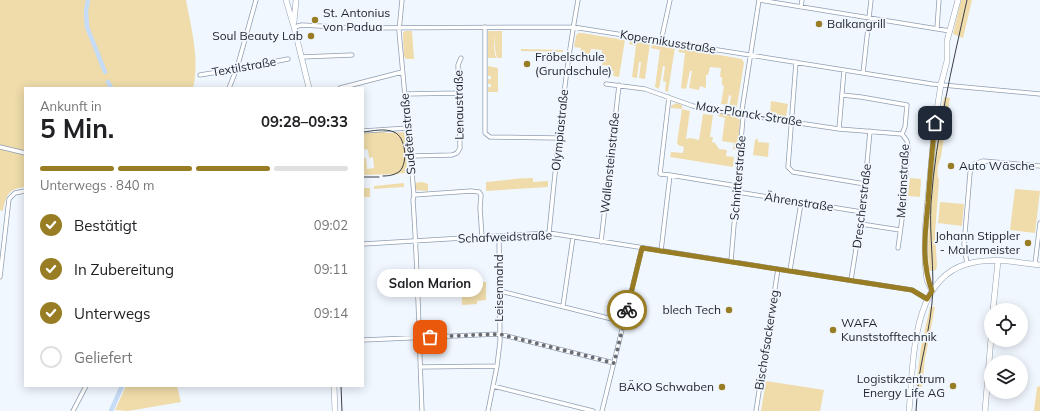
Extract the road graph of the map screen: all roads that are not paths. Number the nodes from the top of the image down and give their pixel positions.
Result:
1 (256, 0) edge
2 (286, 0) edge
3 (296, 0) edge
4 (402, 0) edge
5 (578, 0) edge
6 (670, 0) edge
7 (759, 0) edge
8 (802, 0) edge
9 (871, 0) edge
10 (939, 0) edge
11 (958, 0) edge
12 (801, 7) junction
13 (870, 17) junction
14 (294, 27) junction
15 (399, 27) junction
16 (485, 27) junction
17 (573, 27) junction
18 (937, 28) junction
19 (950, 31) junction
20 (661, 41) junction
21 (352, 55) dead end
22 (751, 55) junction
23 (301, 57) junction
24 (288, 58) dead end
25 (462, 58) dead end
26 (796, 62) junction
27 (237, 68) junction
28 (844, 70) junction
29 (402, 72) junction
30 (863, 73) junction
31 (200, 75) dead end
32 (606, 84) dead end
33 (941, 84) junction
34 (620, 85) junction
35 (229, 87) edge
36 (309, 87) edge
37 (344, 87) edge
38 (459, 93) junction
39 (404, 94) junction
40 (1040, 94) edge
41 (842, 95) junction
42 (669, 97) junction
43 (743, 114) junction
44 (791, 121) junction
45 (408, 128) junction
46 (839, 129) junction
47 (364, 131) edge
48 (870, 131) junction
49 (902, 134) junction
50 (559, 138) junction
51 (0, 147) edge
52 (24, 153) edge
53 (410, 156) junction
54 (1040, 166) edge
55 (670, 175) junction
56 (865, 184) junction
57 (738, 186) junction
58 (24, 191) edge
59 (737, 192) junction
60 (414, 195) junction
61 (801, 203) junction
62 (862, 212) junction
63 (1040, 223) edge
64 (861, 224) junction
65 (900, 230) junction
66 (549, 233) junction
67 (499, 236) junction
68 (482, 237) junction
69 (573, 237) junction
70 (416, 241) junction
71 (601, 242) junction
72 (364, 244) edge
73 (642, 248) junction
74 (898, 248) dead end
75 (660, 251) junction
76 (731, 261) junction
77 (998, 261) junction
78 (967, 264) junction
79 (1037, 265) edge
80 (778, 269) junction
81 (790, 270) junction
82 (0, 277) edge
83 (851, 280) junction
84 (500, 290) junction
85 (932, 291) junction
86 (927, 299) junction
87 (994, 303) edge
88 (562, 306) junction
89 (624, 322) junction
90 (499, 334) junction
91 (419, 337) junction
92 (364, 340) edge
93 (990, 347) edge
94 (614, 363) junction
95 (497, 366) junction
96 (420, 367) junction
97 (493, 386) junction
98 (85, 387) edge
99 (334, 387) edge
100 (73, 411) edge
101 (335, 411) edge
102 (422, 411) edge
103 (488, 411) edge
104 (593, 411) edge
105 (602, 411) edge
106 (756, 411) edge
107 (910, 411) edge
108 (985, 411) edge

1 - 27 street
2 - 14 street
3 - 14 street
4 - 15 street, Sudetenstraße
5 - 17 street, Olympiastraße
6 - 20 street
7 - 12 street
7 - 22 street, Schnitterstraße
8 - 12 street
9 - 13 street
10 - 18 street
11 - 19 street
12 - 13 street
13 - 18 street
13 - 30 street
14 - 15 street, Kopernikusstraße
14 - 23 street
15 - 16 street, Kopernikusstraße
15 - 29 street, Sudetenstraße
16 - 17 street, Kopernikusstraße
16 - 50 street
17 - 20 street, Kopernikusstraße
17 - 50 street, Olympiastraße
18 - 19 street
19 - 33 street
20 - 22 street, Kopernikusstraße
21 - 23 street
22 - 26 street, Kopernikusstraße
22 - 43 street, Schnitterstraße
23 - 36 street
24 - 27 street, Textilstraße
25 - 38 street, Lenaustraße
26 - 28 street, Kopernikusstraße
26 - 44 street
27 - 31 street, Textilstraße
27 - 35 street
28 - 30 street, Kopernikusstraße
28 - 41 street
29 - 37 street
29 - 39 street, Sudetenstraße
30 - 33 street, Kopernikusstraße
32 - 34 street, Max-Planck-Straße
33 - 40 street, Kopernikusstraße
33 - 85 street
34 - 42 street, Max-Planck-Straße
34 - 71 street, Wallensteinstraße
38 - 39 street
38 - 53 street, Lenaustraße
39 - 45 street, Sudetenstraße
41 - 46 street
41 - 49 street, Merianstraße
42 - 43 street, Max-Planck-Straße
42 - 55 street
43 - 44 street, Max-Planck-Straße
43 - 57 street, Schnitterstraße
44 - 46 street, Max-Planck-Straße
44 - 56 street
45 - 47 street
45 - 53 street, Sudetenstraße
46 - 48 street, Max-Planck-Straße
48 - 49 street, Merianstraße
48 - 56 street, Drescherstraße
49 - 65 street, Merianstraße
50 - 66 street, Olympiastraße
51 - 52 street
53 - 60 street, Sudetenstraße
54 - 78 street
55 - 57 street
55 - 75 street
56 - 62 street, Drescherstraße
57 - 59 street, Schnitterstraße
58 - 82 street
59 - 61 street, Ährenstraße
59 - 76 street, Schnitterstraße
60 - 68 street
60 - 70 street, Sudetenstraße
61 - 62 street, Ährenstraße
61 - 81 street
62 - 64 street, Drescherstraße
63 - 79 street
64 - 65 street, Merianstraße
64 - 83 street, Drescherstraße
65 - 74 street, Merianstraße
66 - 67 street, Schafweidstraße
66 - 69 street, Schafweidstraße
67 - 68 street, Schafweidstraße
67 - 84 street, Leisenmahd
68 - 70 street, Schafweidstraße
69 - 71 street, Schafweidstraße
69 - 88 street
70 - 72 street, Schafweidstraße
70 - 91 street, Sudetenstraße
71 - 73 street, Schafweidstraße
73 - 75 street, Schafweidstraße
73 - 89 street
75 - 76 street, Schafweidstraße
76 - 80 street, Schafweidstraße
77 - 78 street
77 - 79 street
77 - 87 street
78 - 85 street
80 - 81 street, Schafweidstraße
80 - 106 street, Bischofsackerweg
81 - 83 street, Schafweidstraße
83 - 86 street, Schafweidstraße
84 - 88 street
84 - 90 street, Leisenmahd
85 - 86 street
86 - 107 street
88 - 89 street
89 - 94 street
90 - 91 street
90 - 94 street
90 - 95 street, Leisenmahd
91 - 92 street
91 - 96 street, Sudetenstraße
93 - 108 street
94 - 105 street
95 - 96 street
95 - 97 street, Leisenmahd
96 - 102 street, Sudetenstraße
97 - 103 street, Leisenmahd
97 - 104 street
98 - 100 street
99 - 101 street

